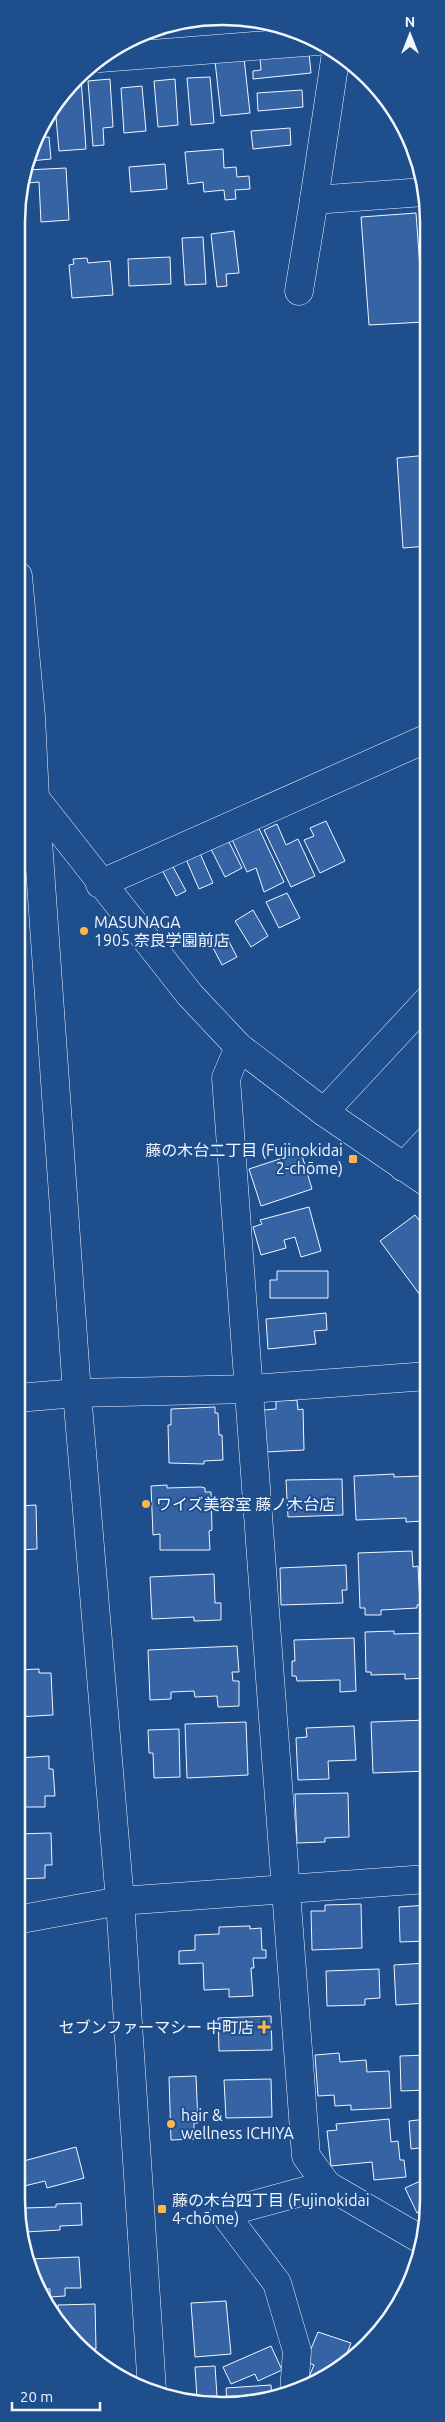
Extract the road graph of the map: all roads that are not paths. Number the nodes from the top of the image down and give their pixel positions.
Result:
1 (272, 34) edge
2 (290, 37) edge
3 (117, 56) edge
4 (335, 60) edge
5 (417, 192) edge
6 (314, 200) junction
7 (299, 291) dead end
8 (25, 723) edge
9 (420, 742) edge
10 (35, 798) junction
11 (100, 884) junction
12 (420, 1009) edge
13 (239, 1047) junction
14 (324, 1112) junction
15 (420, 1149) edge
16 (403, 1167) junction
17 (420, 1178) edge
18 (420, 1377) edge
19 (251, 1389) junction
20 (77, 1393) junction
21 (25, 1397) edge
22 (420, 1880) edge
23 (284, 1890) junction
24 (120, 1901) junction
25 (25, 1918) edge
26 (327, 2185) junction
27 (416, 2237) edge
28 (295, 2383) edge
29 (152, 2384) edge

1 - 2 street
1 - 3 street
4 - 6 street
5 - 6 street
6 - 7 street
8 - 10 street
9 - 11 street
10 - 11 street
10 - 20 street
11 - 13 street
12 - 14 street
13 - 14 street
13 - 19 street
14 - 16 street
15 - 16 street
16 - 17 street
18 - 19 street
19 - 20 street
19 - 23 street
20 - 21 street
20 - 24 street
22 - 23 street
23 - 24 street
23 - 26 street
24 - 25 street
24 - 29 street
26 - 27 street
26 - 28 street

